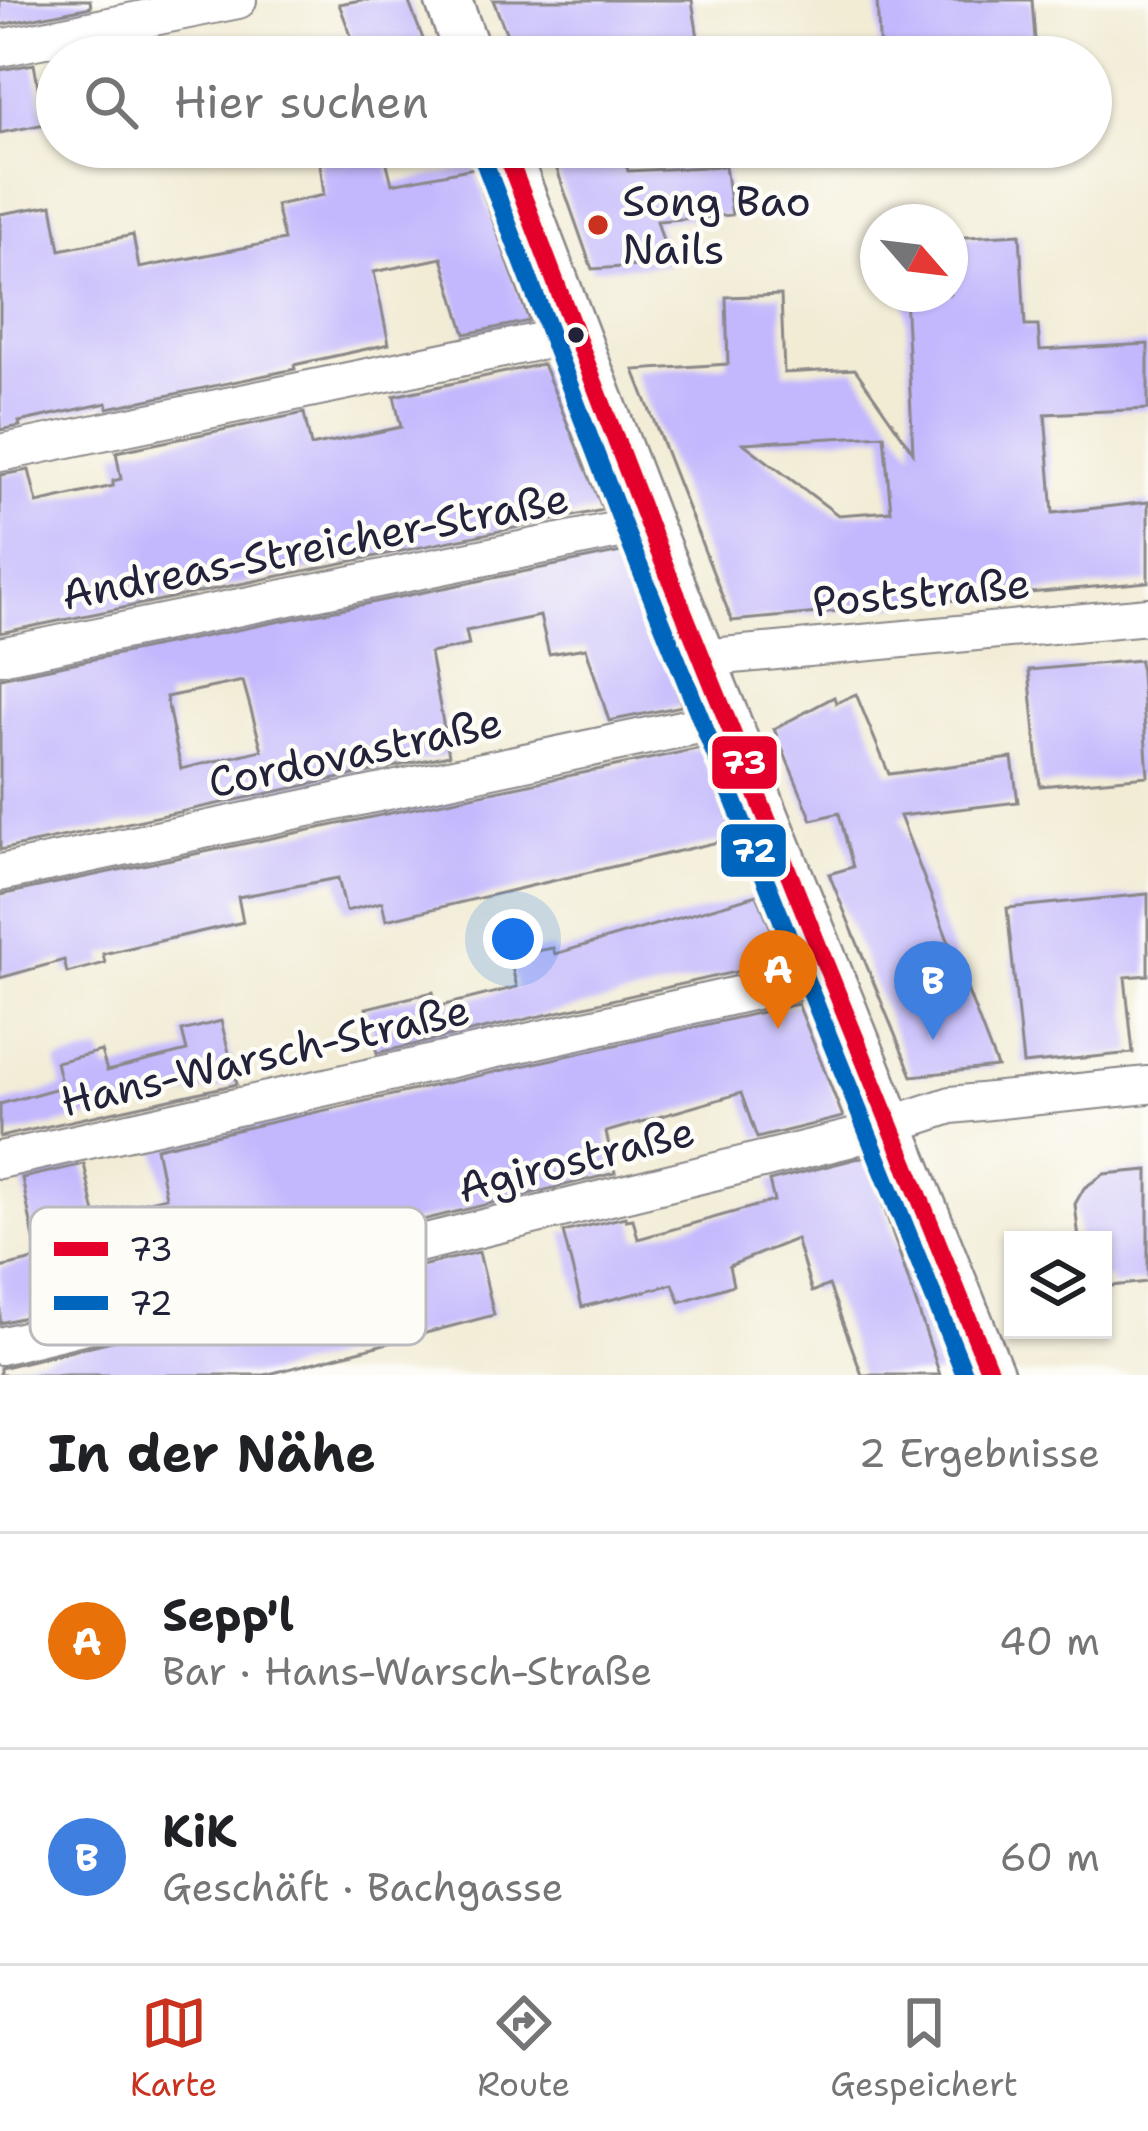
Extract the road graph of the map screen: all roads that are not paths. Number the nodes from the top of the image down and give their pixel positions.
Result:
1 (238, 0) edge
2 (448, 0) edge
3 (60, 36) edge
4 (462, 36) edge
5 (36, 41) edge
6 (0, 48) edge
7 (512, 168) edge
8 (575, 334) junction
9 (0, 453) edge
10 (648, 524) junction
11 (1148, 616) edge
12 (0, 656) edge
13 (702, 658) junction
14 (709, 723) junction
15 (0, 874) edge
16 (810, 978) junction
17 (1148, 1085) edge
18 (892, 1124) junction
19 (0, 1160) edge
20 (426, 1242) edge
21 (30, 1339) edge
22 (0, 1346) edge
23 (991, 1375) edge

1 - 3 street
2 - 4 street
5 - 6 street
7 - 8 street
8 - 9 street
8 - 10 street
10 - 12 street, Andreas-Streicher-Straße
10 - 13 street
11 - 13 street, Poststraße
13 - 14 street
14 - 15 street, Cordovastraße
14 - 16 street
16 - 18 street
16 - 19 street, Hans-Warsch-Straße
17 - 18 street, Agirostraße
18 - 20 street, Agirostraße
18 - 23 street
21 - 22 street, Agirostraße

